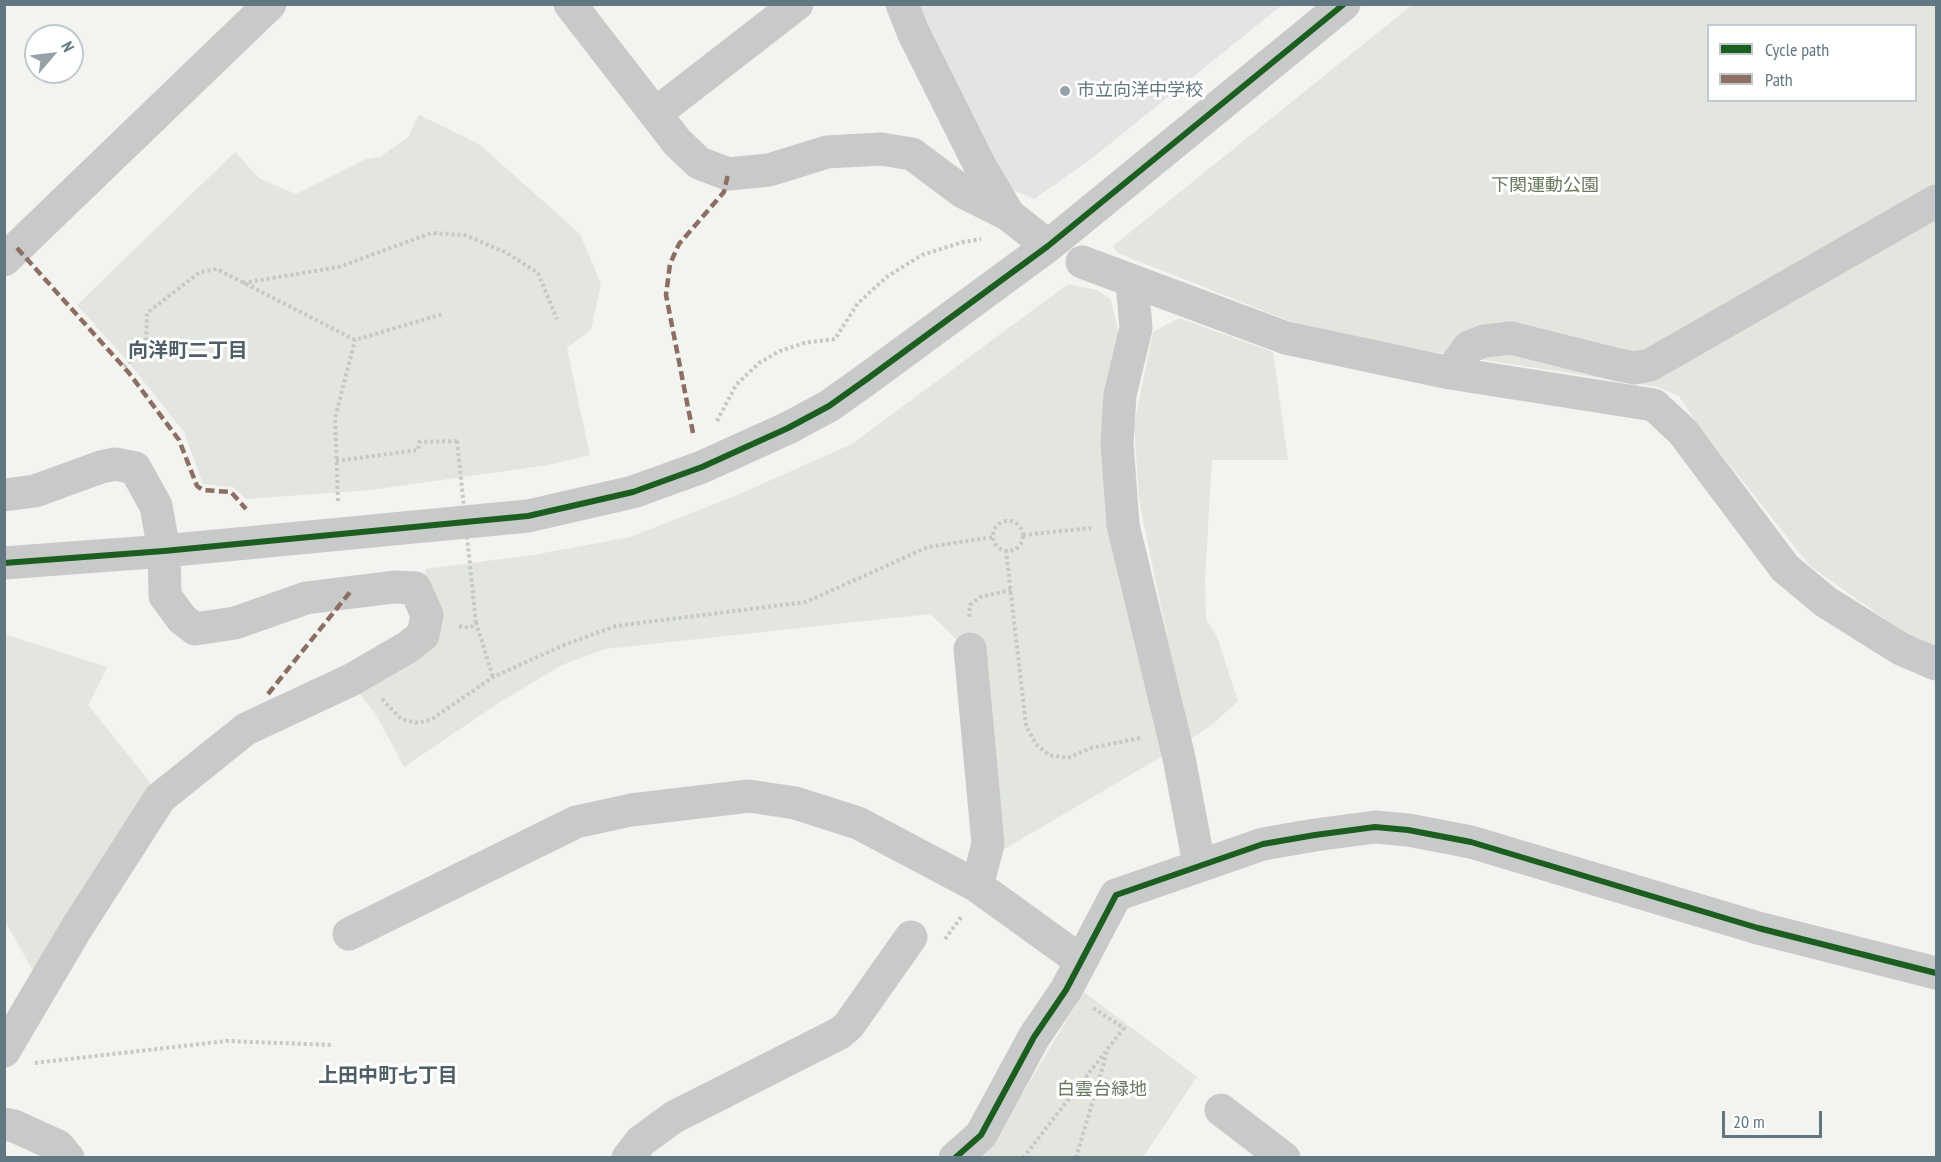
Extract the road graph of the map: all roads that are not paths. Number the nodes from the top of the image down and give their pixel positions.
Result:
1 (270, 4) edge
2 (570, 4) edge
3 (797, 4) edge
4 (902, 4) edge
5 (1344, 4) edge
6 (655, 114) junction
7 (1936, 201) edge
8 (1009, 215) junction
9 (9, 244) edge
10 (1048, 246) junction
11 (1082, 262) dead end
12 (1132, 281) junction
13 (1450, 372) junction
14 (4, 495) edge
15 (164, 551) junction
16 (4, 563) edge
17 (969, 637) road end
18 (1936, 664) edge
19 (1199, 864) junction
20 (977, 886) junction
21 (349, 934) dead end
22 (911, 937) road end
23 (1081, 961) junction
24 (1936, 973) edge
25 (16, 1057) edge
26 (1221, 1110) dead end
27 (4, 1124) edge
28 (68, 1158) edge
29 (628, 1158) edge
30 (956, 1158) edge
31 (1284, 1158) edge

1 - 9 street
2 - 6 street
3 - 6 street
4 - 8 street
5 - 10 street
6 - 8 street
7 - 13 street
8 - 10 street
10 - 15 street
11 - 12 street
12 - 13 street
12 - 19 street
13 - 18 street
14 - 15 street
15 - 16 street
15 - 25 street
17 - 20 street
19 - 23 street
19 - 24 street
20 - 21 street
20 - 23 street
22 - 29 street
23 - 30 street
26 - 31 street
27 - 28 street

